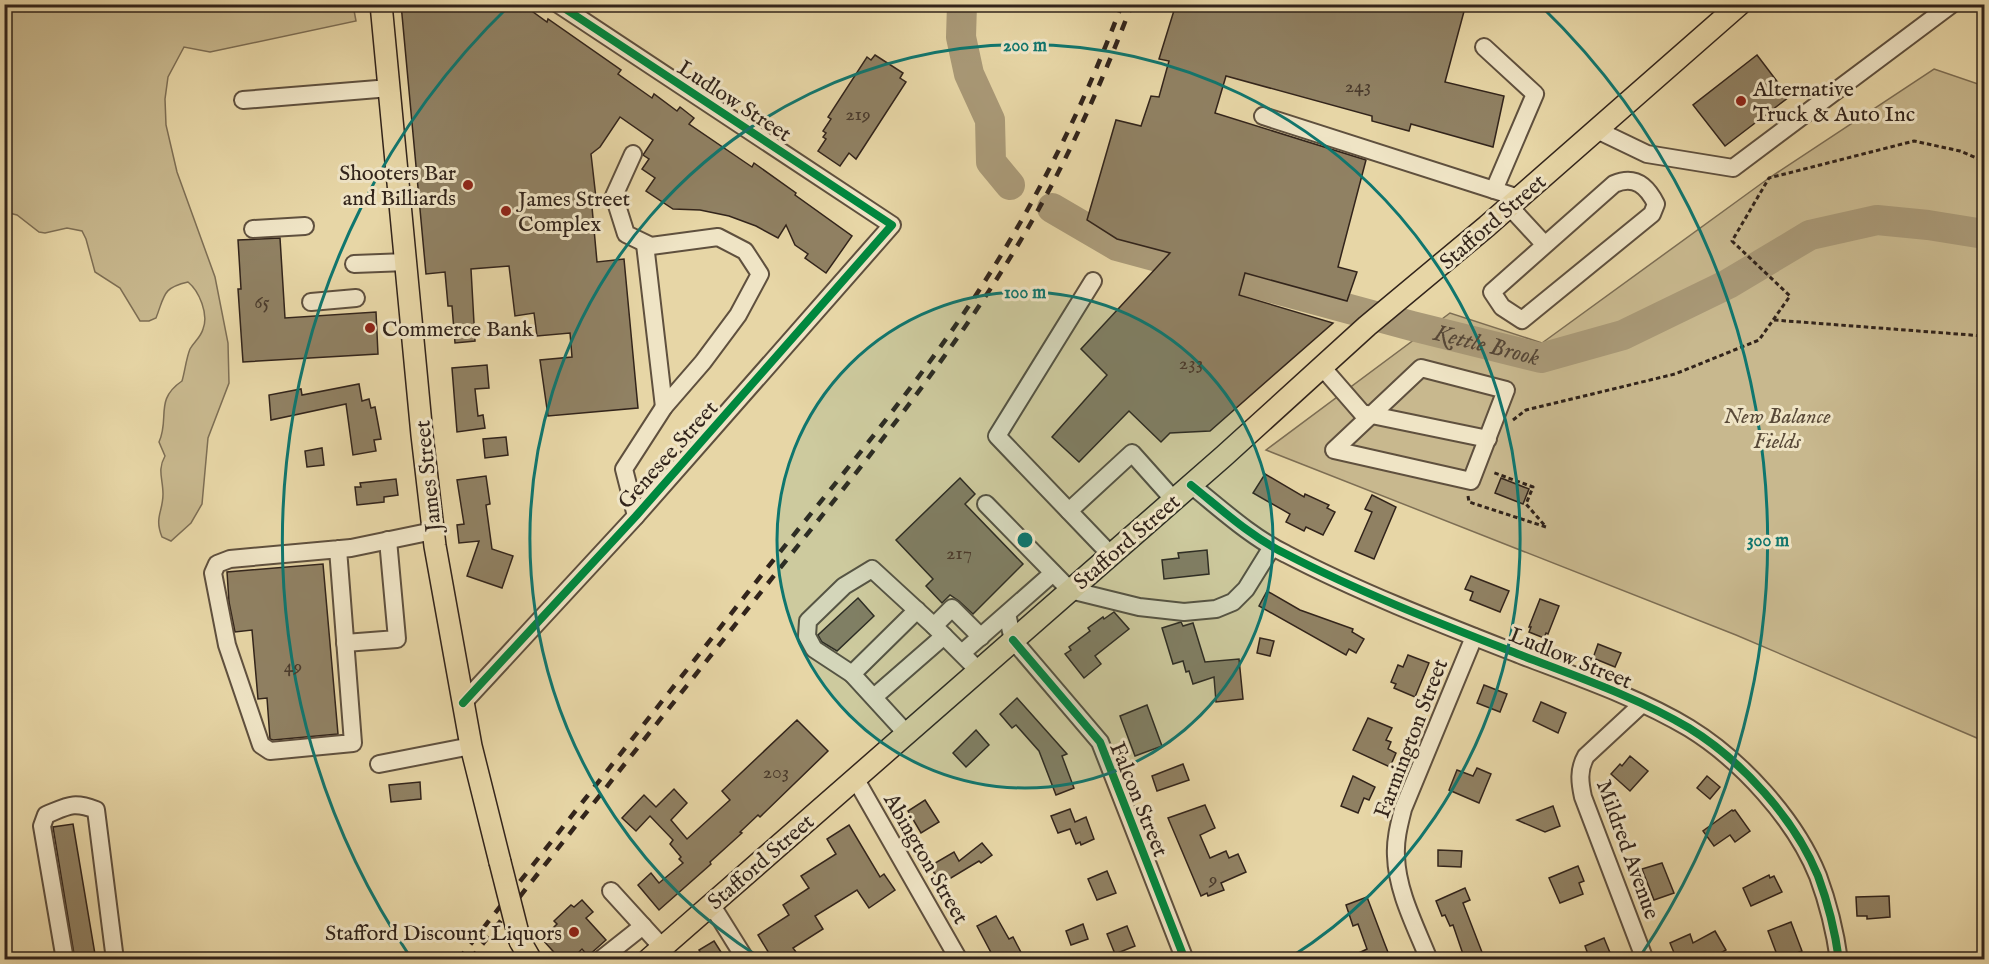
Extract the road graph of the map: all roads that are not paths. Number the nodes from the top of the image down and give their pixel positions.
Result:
1 (558, 4) edge
2 (1740, 4) edge
3 (1952, 4) edge
4 (382, 7) edge
5 (1484, 47) dead end
6 (390, 88) junction
7 (243, 100) dead end
8 (1263, 116) dead end
9 (1597, 130) junction
10 (633, 153) dead end
11 (1494, 190) junction
12 (1514, 202) junction
13 (892, 225) joint
14 (305, 226) dead end
15 (253, 229) dead end
16 (645, 244) junction
17 (1545, 245) junction
18 (407, 262) junction
19 (354, 264) dead end
20 (1093, 281) dead end
21 (356, 298) dead end
22 (311, 302) dead end
23 (1322, 368) junction
24 (664, 407) junction
25 (1372, 414) junction
26 (1488, 439) junction
27 (1191, 485) junction
28 (1174, 500) junction
29 (986, 504) dead end
30 (1069, 511) junction
31 (636, 516) junction
32 (433, 531) junction
33 (388, 540) junction
34 (1272, 547) junction
35 (338, 549) junction
36 (1111, 555) junction
37 (1053, 573) junction
38 (1070, 590) junction
39 (917, 610) junction
40 (1007, 614) junction
41 (939, 631) junction
42 (981, 637) junction
43 (1474, 637) junction
44 (1013, 640) junction
45 (345, 643) junction
46 (962, 653) junction
47 (978, 670) junction
48 (852, 674) junction
49 (874, 697) junction
50 (463, 703) junction
51 (1641, 705) junction
52 (906, 733) junction
53 (471, 746) junction
54 (379, 764) dead end
55 (855, 778) junction
56 (611, 891) dead end
57 (711, 904) junction
58 (643, 926) junction
59 (520, 950) edge
60 (655, 953) edge
61 (608, 957) edge
62 (65, 960) edge
63 (115, 960) edge
64 (531, 960) edge
65 (746, 960) edge
66 (959, 960) edge
67 (1185, 960) edge
68 (1429, 960) edge
69 (1645, 960) edge
70 (1839, 960) edge

1 - 13 street, Ludlow Street
2 - 9 main road, Stafford Street
3 - 9 street
4 - 6 main road, James Street
5 - 11 street
6 - 7 street
6 - 18 main road, James Street
8 - 11 street
9 - 12 main road, Stafford Street
10 - 16 street
11 - 12 street
12 - 17 street
12 - 23 main road, Stafford Street
13 - 31 street, Genesee Street
14 - 15 street
16 - 24 street
16 - 24 street
17 - 17 street
18 - 19 street
18 - 32 main road, James Street
20 - 30 street
21 - 22 street
23 - 25 street
23 - 27 main road, Stafford Street
24 - 31 street
25 - 26 street
25 - 26 street
25 - 26 street
27 - 28 main road, Stafford Street
27 - 34 street, Ludlow Street
28 - 30 street
28 - 36 main road, Stafford Street
29 - 37 street
30 - 36 street
31 - 50 street, Genesee Street
32 - 33 street
32 - 50 main road, James Street
33 - 35 street
33 - 45 street
34 - 38 street
34 - 43 street, Ludlow Street
35 - 45 street
35 - 45 street
36 - 38 main road, Stafford Street
37 - 38 street
37 - 40 street
38 - 44 main road, Stafford Street
39 - 41 street
39 - 48 street
39 - 48 street
40 - 42 street
40 - 44 street
41 - 42 street
41 - 46 street
41 - 49 street
42 - 46 street
43 - 51 street, Ludlow Street
43 - 68 street, Farmington Street
44 - 47 main road, Stafford Street
44 - 67 street, Falcon Street
46 - 47 street
47 - 52 main road, Stafford Street
48 - 49 street
49 - 52 street
50 - 53 main road, James Street
51 - 69 street, Mildred Avenue
51 - 70 street, Ludlow Street
52 - 55 main road, Stafford Street
53 - 54 street
53 - 59 main road, James Street, bridge
55 - 57 main road, Stafford Street
55 - 66 street, Abington Street
56 - 58 street
57 - 60 main road, Stafford Street
57 - 65 street
58 - 60 street
58 - 61 street
59 - 64 main road, James Street
62 - 63 street

